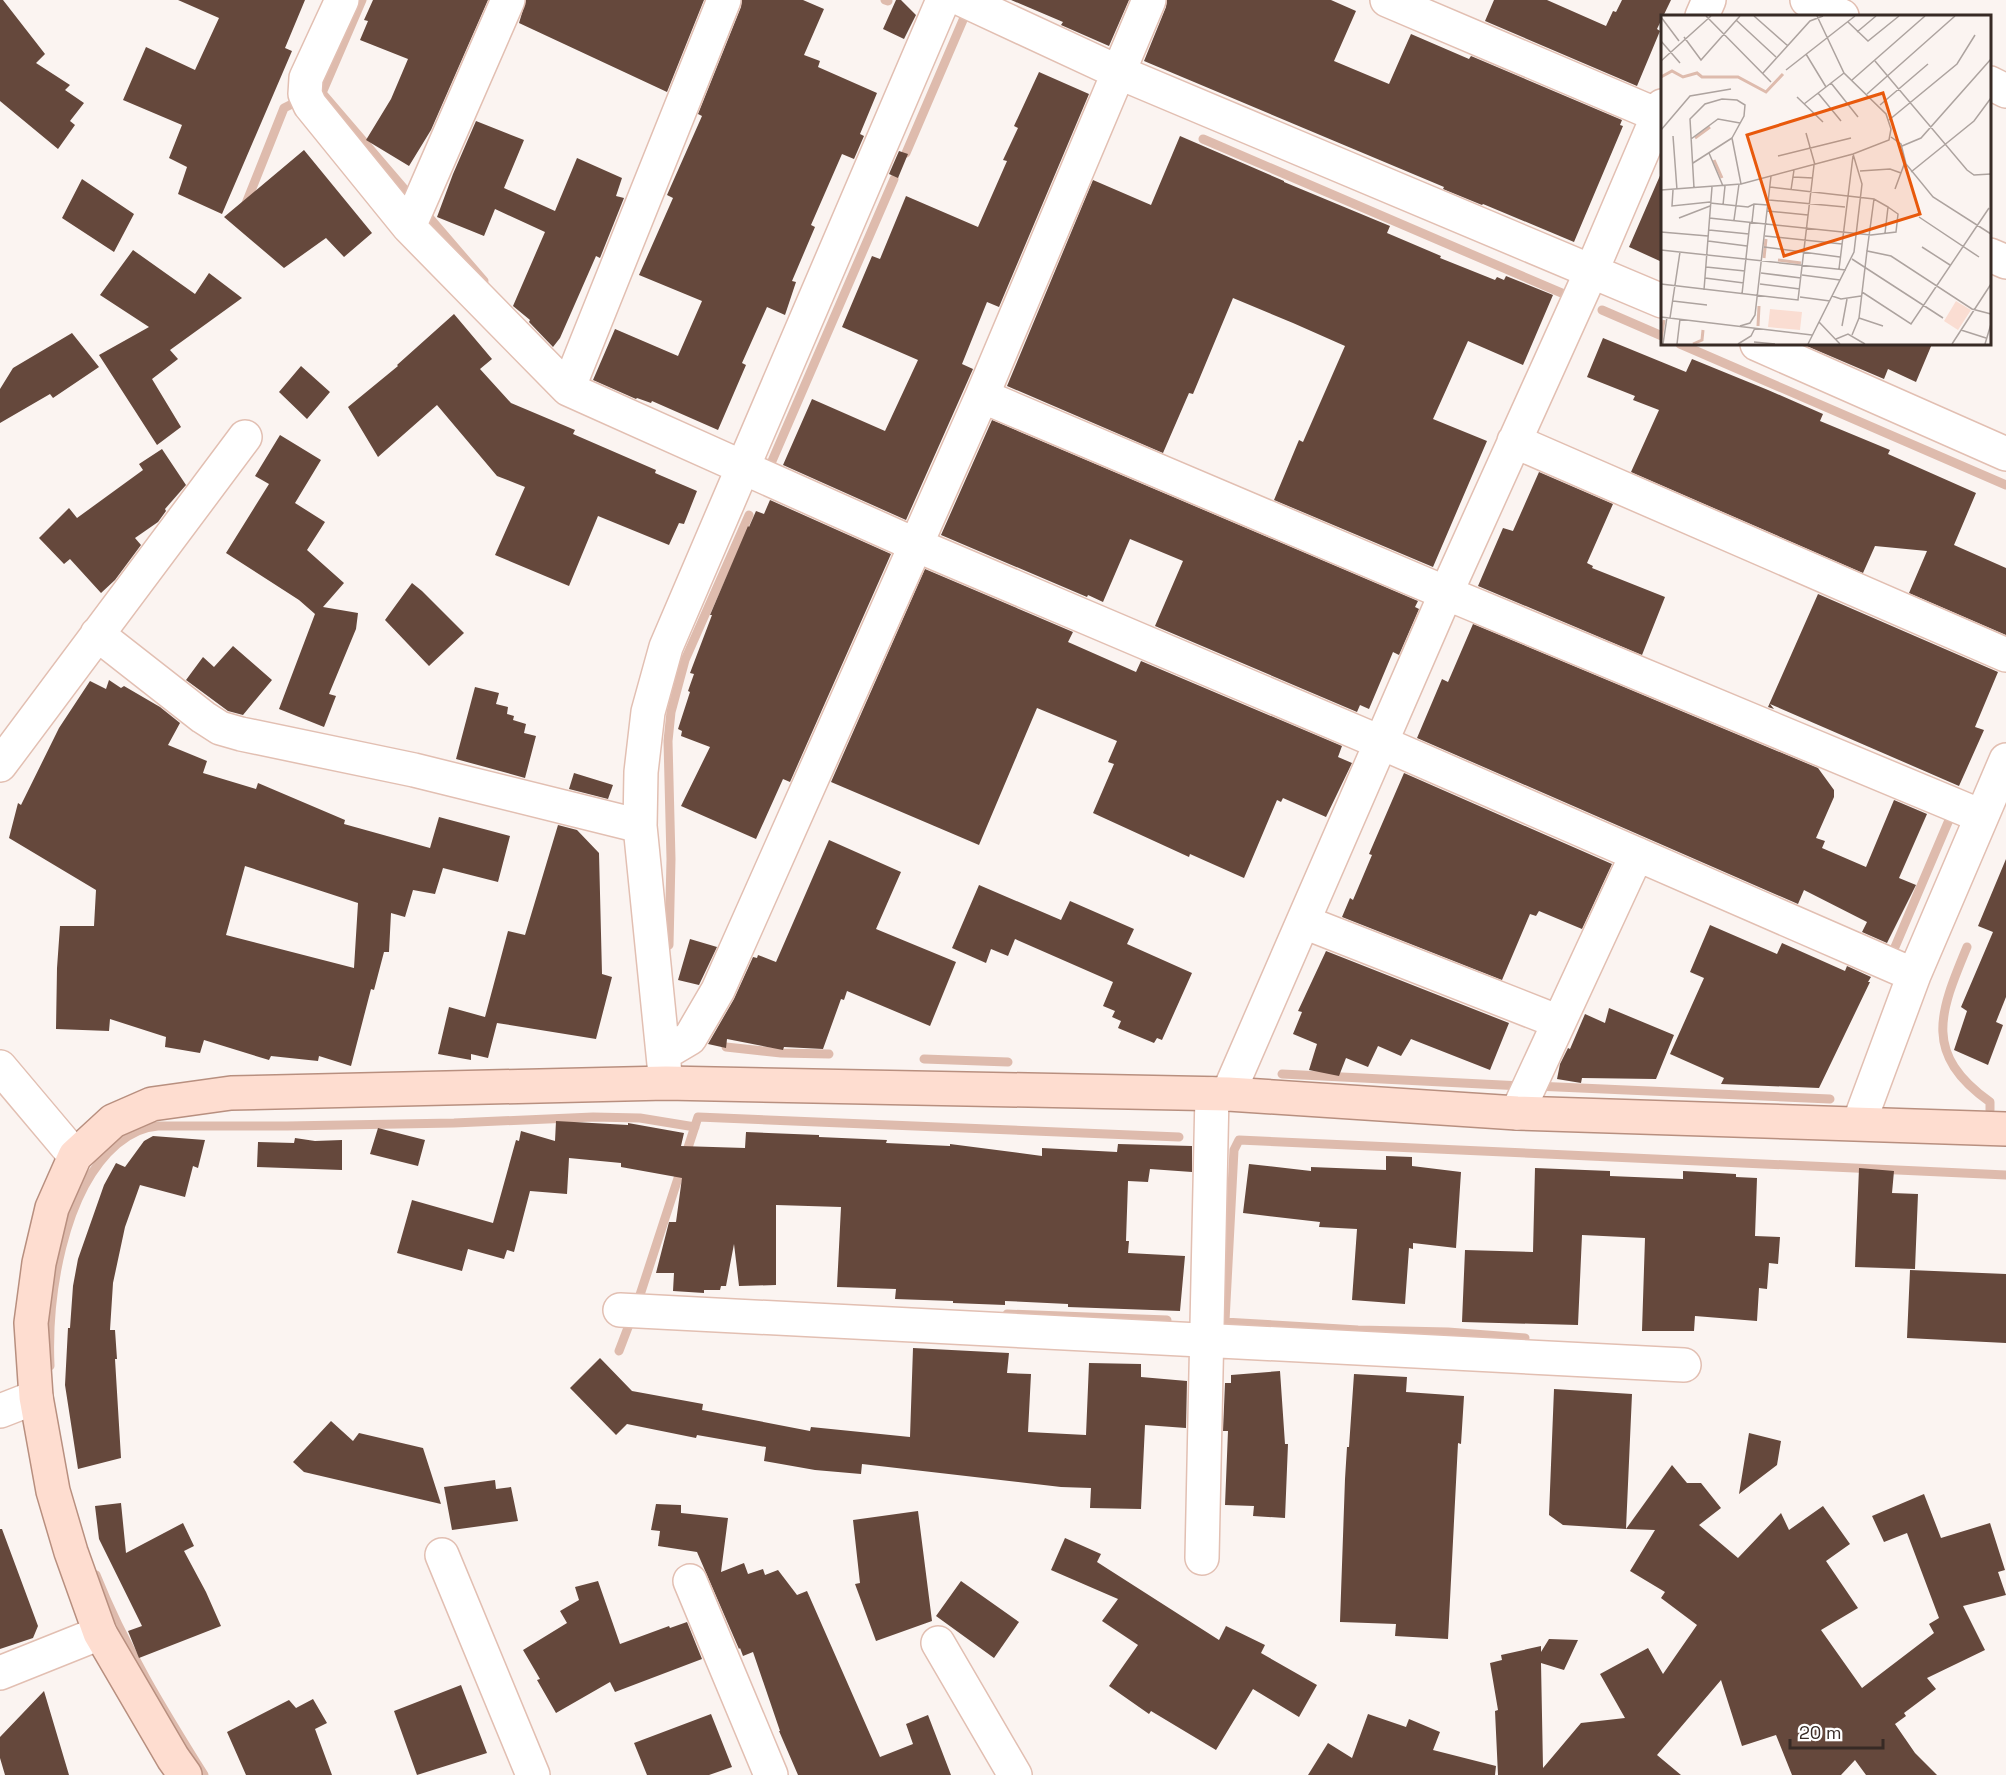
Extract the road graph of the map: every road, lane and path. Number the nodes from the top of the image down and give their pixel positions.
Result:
1 (342, 0) edge
2 (508, 0) edge
3 (724, 0) edge
4 (943, 0) edge
5 (963, 0) edge
6 (1149, 0) edge
7 (1387, 0) edge
8 (1709, 0) edge
9 (1807, 0) edge
10 (1424, 7) edge
11 (1702, 15) edge
12 (1840, 15) edge
13 (1118, 72) junction
14 (1991, 84) edge
15 (2006, 91) edge
16 (1661, 113) edge
17 (409, 228) junction
18 (1991, 256) edge
19 (2006, 262) edge
20 (1592, 270) junction
21 (1661, 302) edge
22 (1759, 345) edge
23 (568, 389) junction
24 (982, 396) junction
25 (245, 437) dead end
26 (1514, 441) junction
27 (2006, 454) edge
28 (742, 466) junction
29 (916, 545) junction
30 (1446, 593) junction
31 (98, 634) junction
32 (2006, 655) edge
33 (1382, 743) junction
34 (2006, 760) edge
35 (0, 765) edge
36 (1981, 816) junction
37 (640, 826) junction
38 (1637, 854) junction
39 (1304, 922) junction
40 (1914, 975) junction
41 (1559, 1022) junction
42 (0, 1067) edge
43 (664, 1069) junction
44 (1220, 1094) junction
45 (1517, 1113) junction
46 (1859, 1123) junction
47 (2006, 1129) edge
48 (75, 1156) junction
49 (620, 1310) dead end
50 (1206, 1341) junction
51 (1684, 1365) dead end
52 (36, 1397) junction
53 (0, 1411) edge
54 (442, 1555) dead end
55 (1202, 1558) dead end
56 (690, 1581) dead end
57 (100, 1633) junction
58 (938, 1642) dead end
59 (0, 1673) edge
60 (185, 1775) edge
61 (533, 1775) edge
62 (771, 1775) edge
63 (1015, 1775) edge

1 - 17 street
2 - 17 street
3 - 23 street
4 - 28 street
5 - 13 street
6 - 13 street
7 - 10 street
8 - 11 street
9 - 12 street
10 - 16 street
13 - 20 street
13 - 24 street
14 - 15 street
16 - 20 street
17 - 23 street
18 - 19 street
20 - 21 street
20 - 26 street
22 - 27 street
23 - 28 street
24 - 29 street
24 - 30 street
25 - 31 street
26 - 30 street
26 - 32 street
28 - 29 street
28 - 37 street
29 - 33 street
29 - 43 street
30 - 33 street
30 - 36 street
31 - 35 street
31 - 37 street
33 - 38 street
33 - 39 street
34 - 36 street
36 - 40 street
37 - 43 street
38 - 40 street
38 - 41 street
39 - 41 street
39 - 44 street
40 - 46 street
41 - 45 street
42 - 48 street
43 - 44 main road
43 - 48 main road
44 - 45 main road
44 - 50 street
45 - 46 main road
46 - 47 main road
48 - 52 main road
49 - 50 street
50 - 51 street
50 - 55 street
52 - 53 street
52 - 57 main road
54 - 61 street
56 - 62 street
57 - 59 street
57 - 60 main road
58 - 63 street

